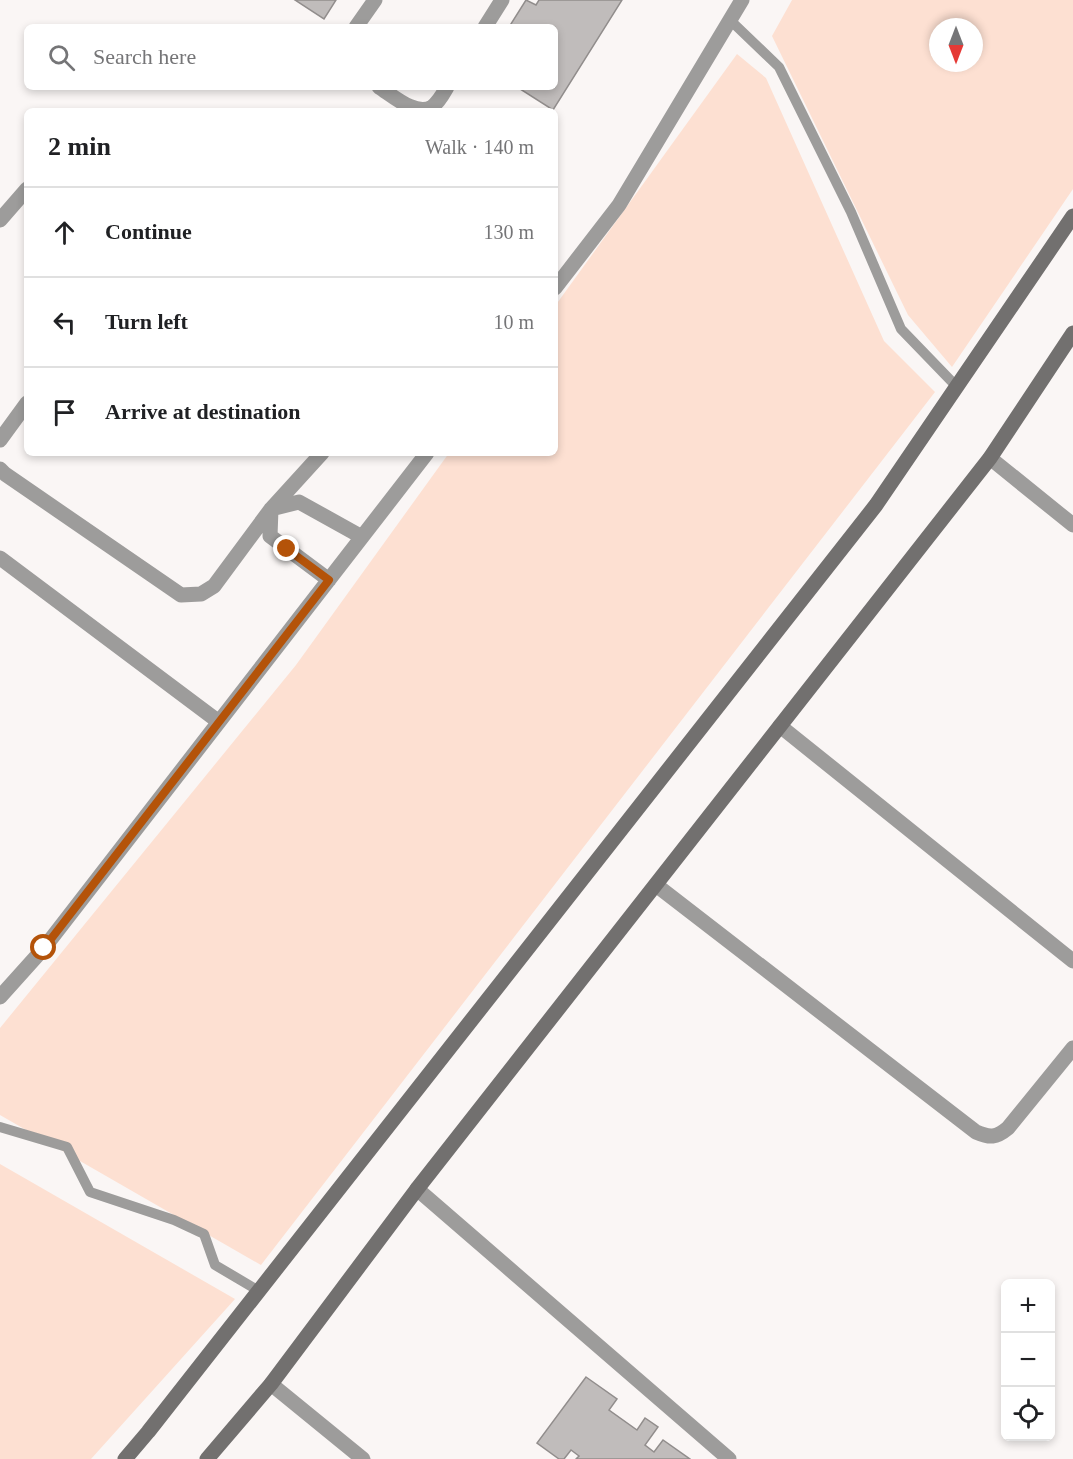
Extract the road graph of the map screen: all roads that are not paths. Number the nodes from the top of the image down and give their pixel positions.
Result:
1 (375, 0) edge
2 (502, 0) edge
3 (742, 0) edge
4 (730, 20) junction
5 (358, 24) edge
6 (486, 24) edge
7 (384, 90) edge
8 (445, 90) edge
9 (415, 108) edge
10 (431, 108) edge
11 (24, 192) edge
12 (1073, 216) edge
13 (0, 220) edge
14 (558, 284) edge
15 (1073, 333) edge
16 (957, 387) junction
17 (24, 407) edge
18 (0, 440) edge
19 (319, 456) edge
20 (425, 456) edge
21 (990, 458) junction
22 (0, 469) edge
23 (271, 509) junction
24 (1073, 525) edge
25 (362, 537) junction
26 (0, 558) edge
27 (329, 580) junction
28 (219, 722) junction
29 (780, 726) junction
30 (656, 885) junction
31 (1073, 962) edge
32 (0, 997) edge
33 (1073, 1048) edge
34 (0, 1127) edge
35 (417, 1189) junction
36 (260, 1291) junction
37 (271, 1384) junction
38 (125, 1459) edge
39 (207, 1459) edge
40 (363, 1459) edge
41 (729, 1459) edge

1 - 5 street
2 - 6 street
3 - 4 street
4 - 14 street
4 - 16 lane
7 - 9 street
8 - 10 street
11 - 13 street
12 - 16 street
15 - 21 street
16 - 36 street
17 - 18 street
19 - 23 street
20 - 25 street
21 - 24 street
21 - 29 street
22 - 23 street
23 - 25 street
23 - 27 street
25 - 27 street
26 - 28 street
27 - 28 street
28 - 32 street
29 - 30 street
29 - 31 street
30 - 33 street
30 - 35 street
34 - 36 lane
35 - 37 street
35 - 41 street
36 - 38 street
37 - 39 street
37 - 40 street

